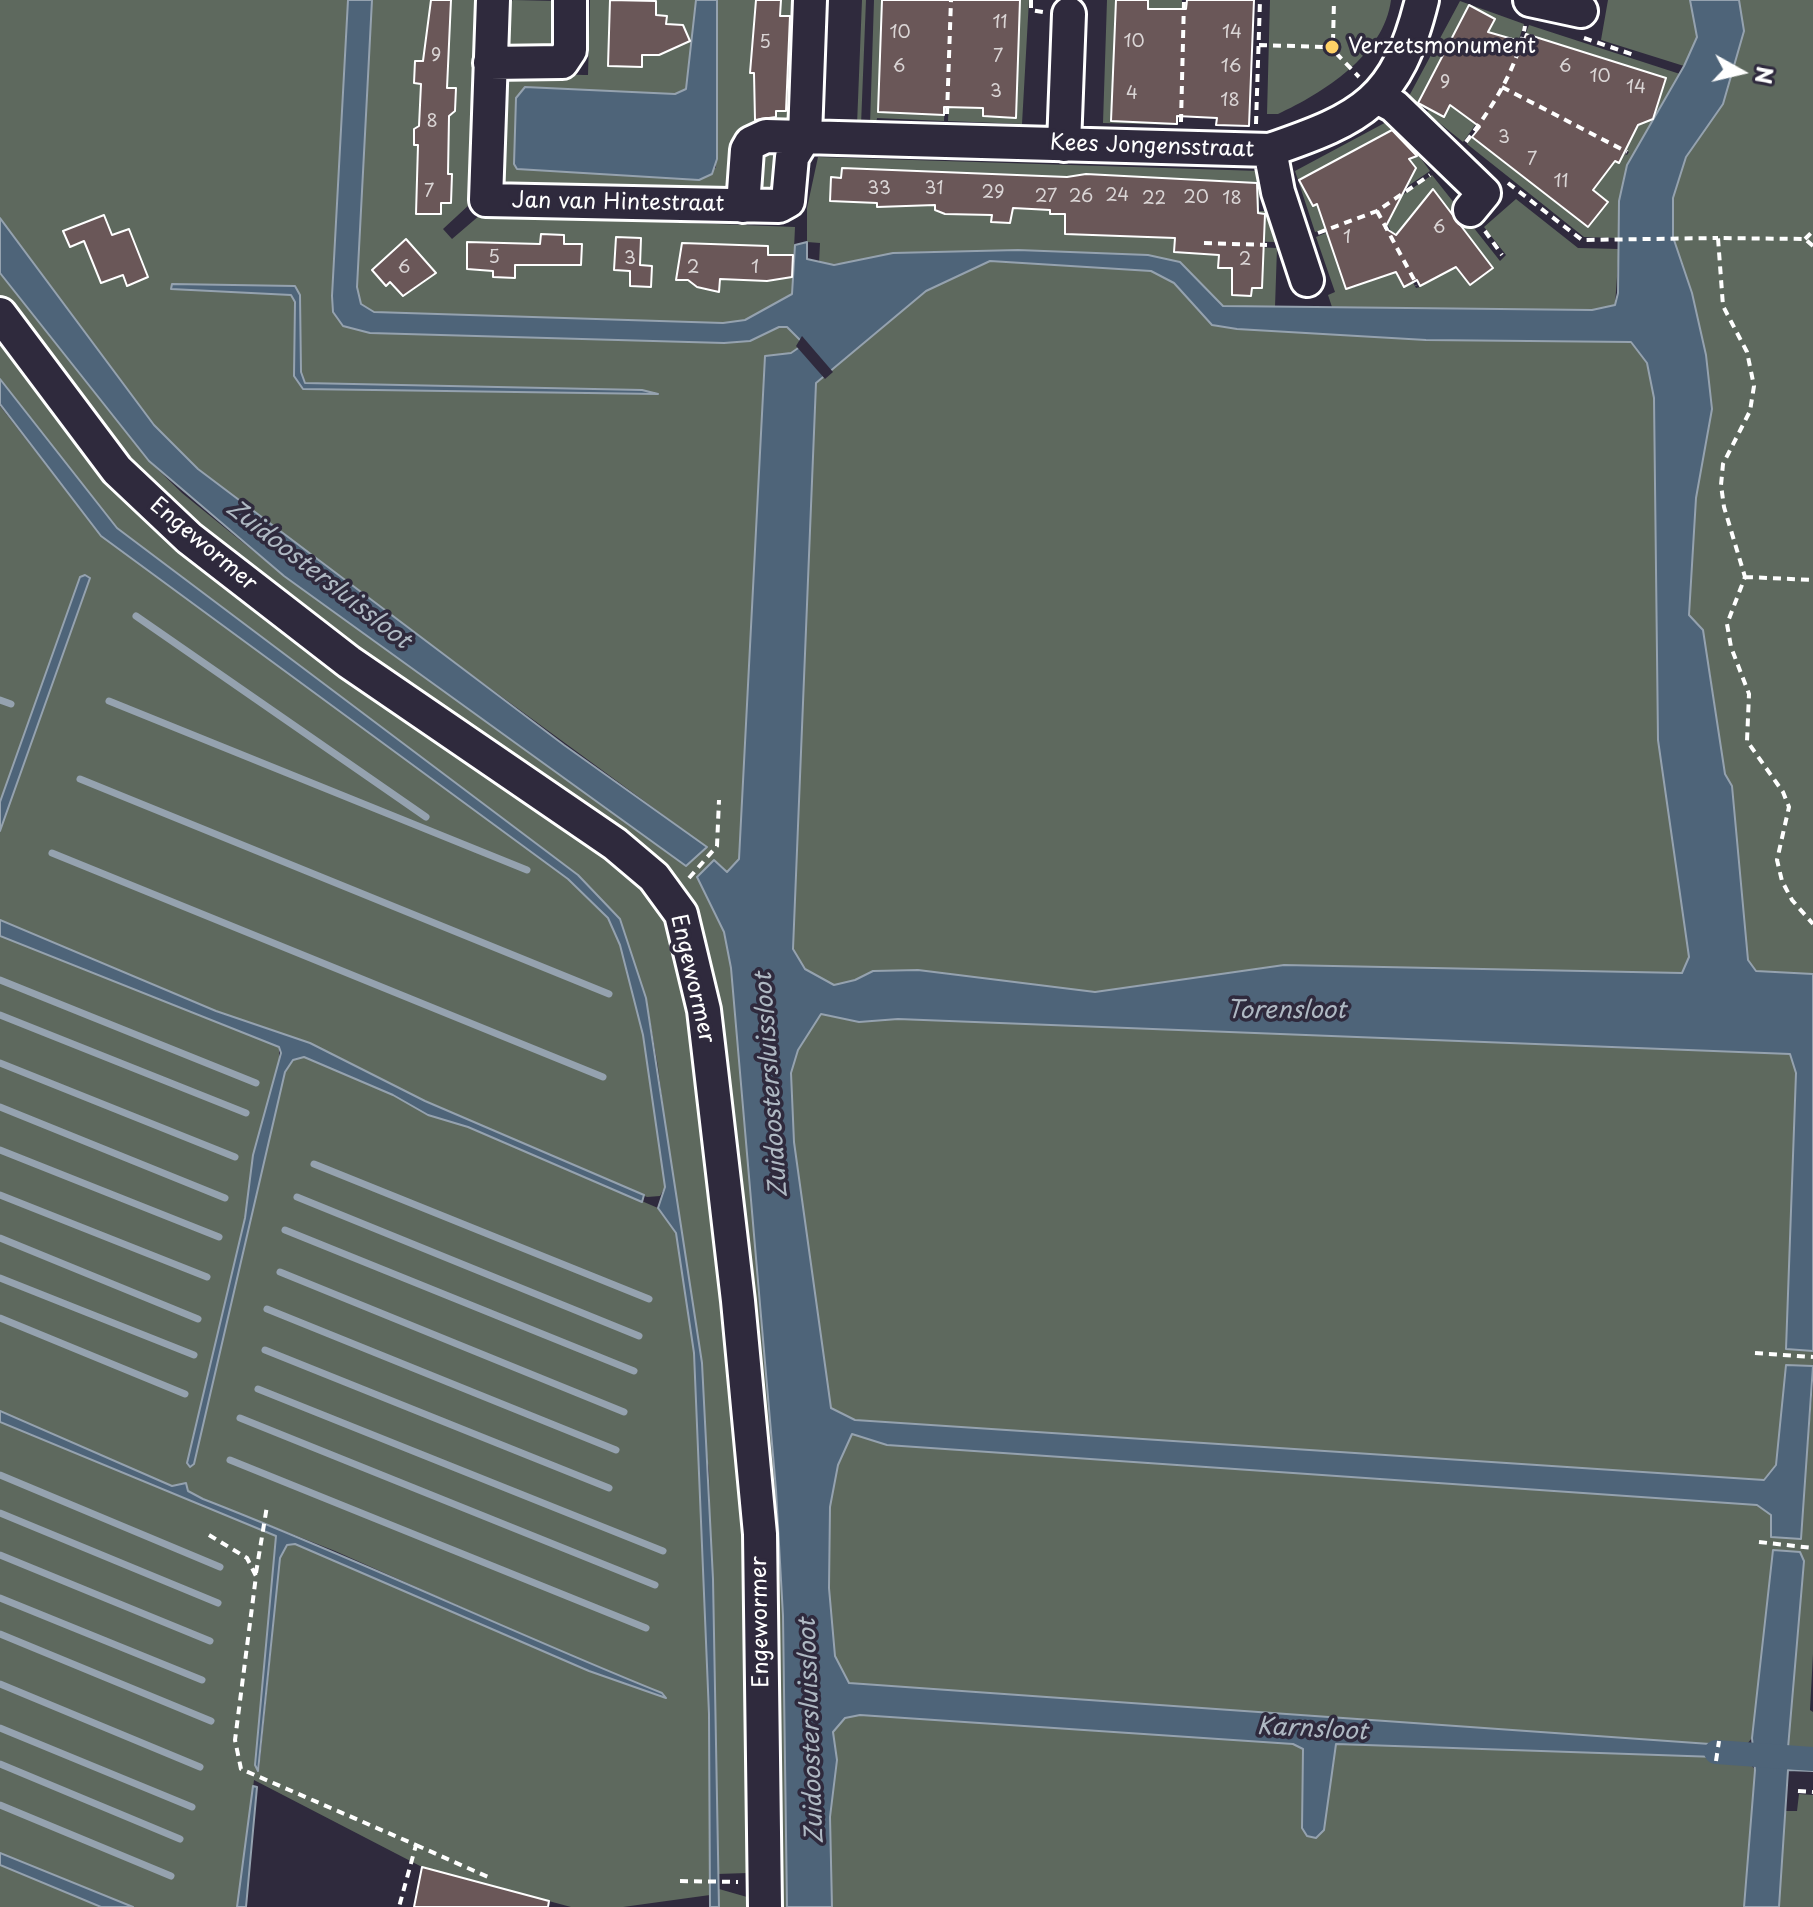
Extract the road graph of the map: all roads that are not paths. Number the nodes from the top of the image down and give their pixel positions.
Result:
1 (493, 0) edge
2 (570, 0) edge
3 (810, 0) edge
4 (1422, 0) edge
5 (1528, 8) edge
6 (1069, 14) dead end
7 (1580, 15) edge
8 (490, 63) junction
9 (1379, 98) junction
10 (805, 136) junction
11 (1064, 145) junction
12 (1263, 150) junction
13 (1484, 195) road end
14 (743, 206) junction
15 (1307, 280) dead end
16 (0, 314) edge
17 (765, 1907) edge

1 - 8 street, Jan van Hintestraat
2 - 8 street
3 - 10 street
4 - 9 street, Kees Jongensstraat
5 - 7 street
6 - 11 street
8 - 14 street, Jan van Hintestraat
9 - 12 street, Kees Jongensstraat
9 - 13 street
10 - 11 street, Kees Jongensstraat
10 - 14 street, Jan van Hintestraat
10 - 14 street, Jan van Hintestraat
11 - 12 street, Kees Jongensstraat
12 - 15 street
16 - 17 street, Engewormer

